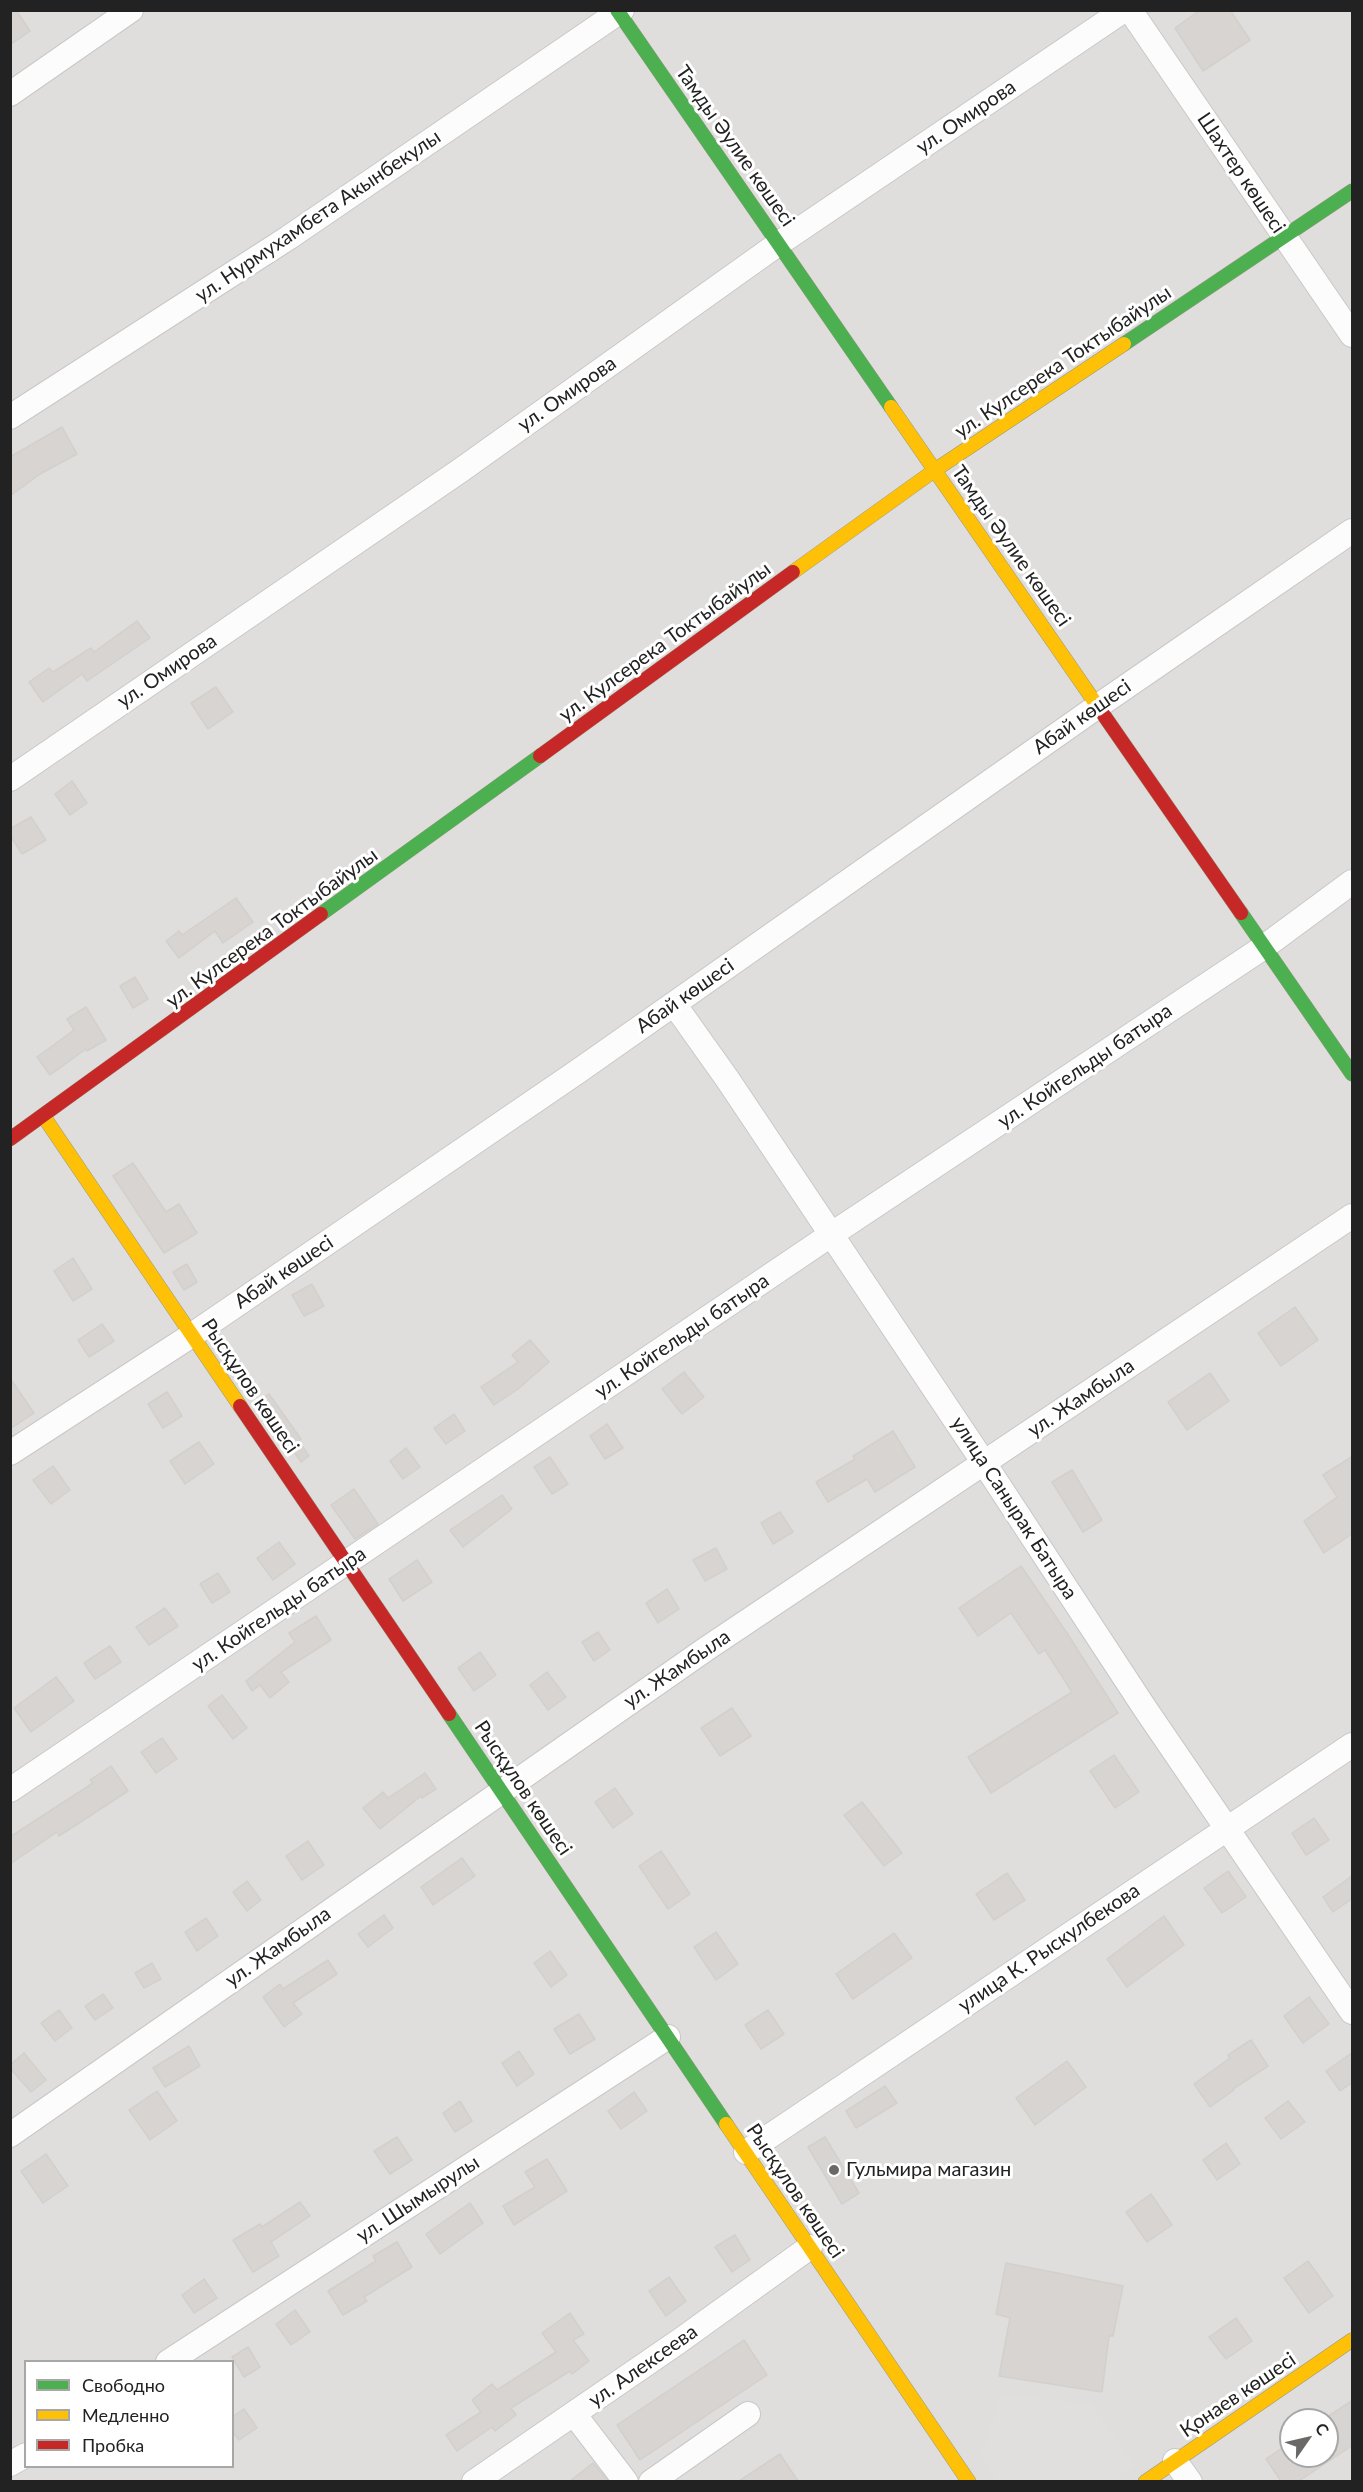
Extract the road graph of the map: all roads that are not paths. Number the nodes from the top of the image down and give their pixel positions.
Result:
1 (131, 10) edge
2 (1124, 10) edge
3 (1130, 10) edge
4 (619, 11) edge
5 (10, 94) edge
6 (1353, 191) edge
7 (1285, 237) junction
8 (778, 244) junction
9 (1353, 335) edge
10 (10, 417) edge
11 (935, 471) junction
12 (1353, 531) edge
13 (1098, 706) junction
14 (10, 778) edge
15 (1353, 882) edge
16 (1264, 947) junction
17 (674, 1004) junction
18 (1353, 1074) edge
19 (44, 1117) junction
20 (10, 1139) edge
21 (1353, 1216) edge
22 (832, 1234) junction
23 (192, 1335) junction
24 (10, 1453) edge
25 (984, 1463) junction
26 (347, 1563) junction
27 (1353, 1745) edge
28 (10, 1790) edge
29 (501, 1791) junction
30 (1228, 1829) junction
31 (1353, 2012) edge
32 (668, 2037) junction
33 (10, 2135) edge
34 (746, 2152) junction
35 (810, 2247) junction
36 (1352, 2342) edge
37 (170, 2360) edge
38 (574, 2414) junction
39 (748, 2414) dead end
40 (24, 2456) edge
41 (1175, 2461) junction
42 (10, 2464) edge
43 (474, 2481) edge
44 (626, 2481) edge
45 (651, 2481) edge
46 (969, 2481) edge
47 (1145, 2481) edge
48 (1190, 2481) edge

1 - 5 street
2 - 8 street, ул. Омирова
3 - 7 street, Шахтер көшесі
4 - 8 street, Тамды Әулие көшесі
4 - 10 street, ул. Нурмухамбета Акынбекулы
6 - 7 street, ул. Кулсерека Токтыбайулы
7 - 9 street, Шахтер көшесі
7 - 11 street, ул. Кулсерека Токтыбайулы
8 - 11 street, Тамды Әулие көшесі
8 - 14 street, ул. Омирова
11 - 13 street, Тамды Әулие көшесі
11 - 19 street, ул. Кулсерека Токтыбайулы
12 - 13 street, Абай көшесі
13 - 16 street, Тамды Әулие көшесі
13 - 17 street, Абай көшесі
15 - 16 street, ул. Койгельды батыра
16 - 18 street, Тамды Әулие көшесі
16 - 22 street, ул. Койгельды батыра
17 - 22 street, улица Санырак Батыра
17 - 23 street, Абай көшесі
19 - 20 street, ул. Кулсерека Токтыбайулы
19 - 23 street, Рысқұлов көшесі
21 - 25 street, ул. Жамбыла
22 - 25 street, улица Санырак Батыра
22 - 26 street, ул. Койгельды батыра
23 - 24 street, Абай көшесі
23 - 26 street, Рысқұлов көшесі
25 - 29 street, ул. Жамбыла
25 - 30 street, улица Санырак Батыра
26 - 28 street, ул. Койгельды батыра
26 - 29 street, Рысқұлов көшесі
27 - 30 street, улица К. Рыскулбекова
29 - 32 street, Рысқұлов көшесі
29 - 33 street, ул. Жамбыла
30 - 31 street, улица Санырак Батыра
30 - 34 street, улица К. Рыскулбекова
32 - 34 street, Рысқұлов көшесі
32 - 37 street, ул. Шымырулы
34 - 35 street, Рысқұлов көшесі
35 - 38 street, ул. Алексеева
35 - 46 street, Рысқұлов көшесі
36 - 41 street, Қонаев көшесі
38 - 43 street, ул. Алексеева
38 - 44 street
39 - 45 street
40 - 42 street
41 - 47 street, Қонаев көшесі
41 - 48 street

